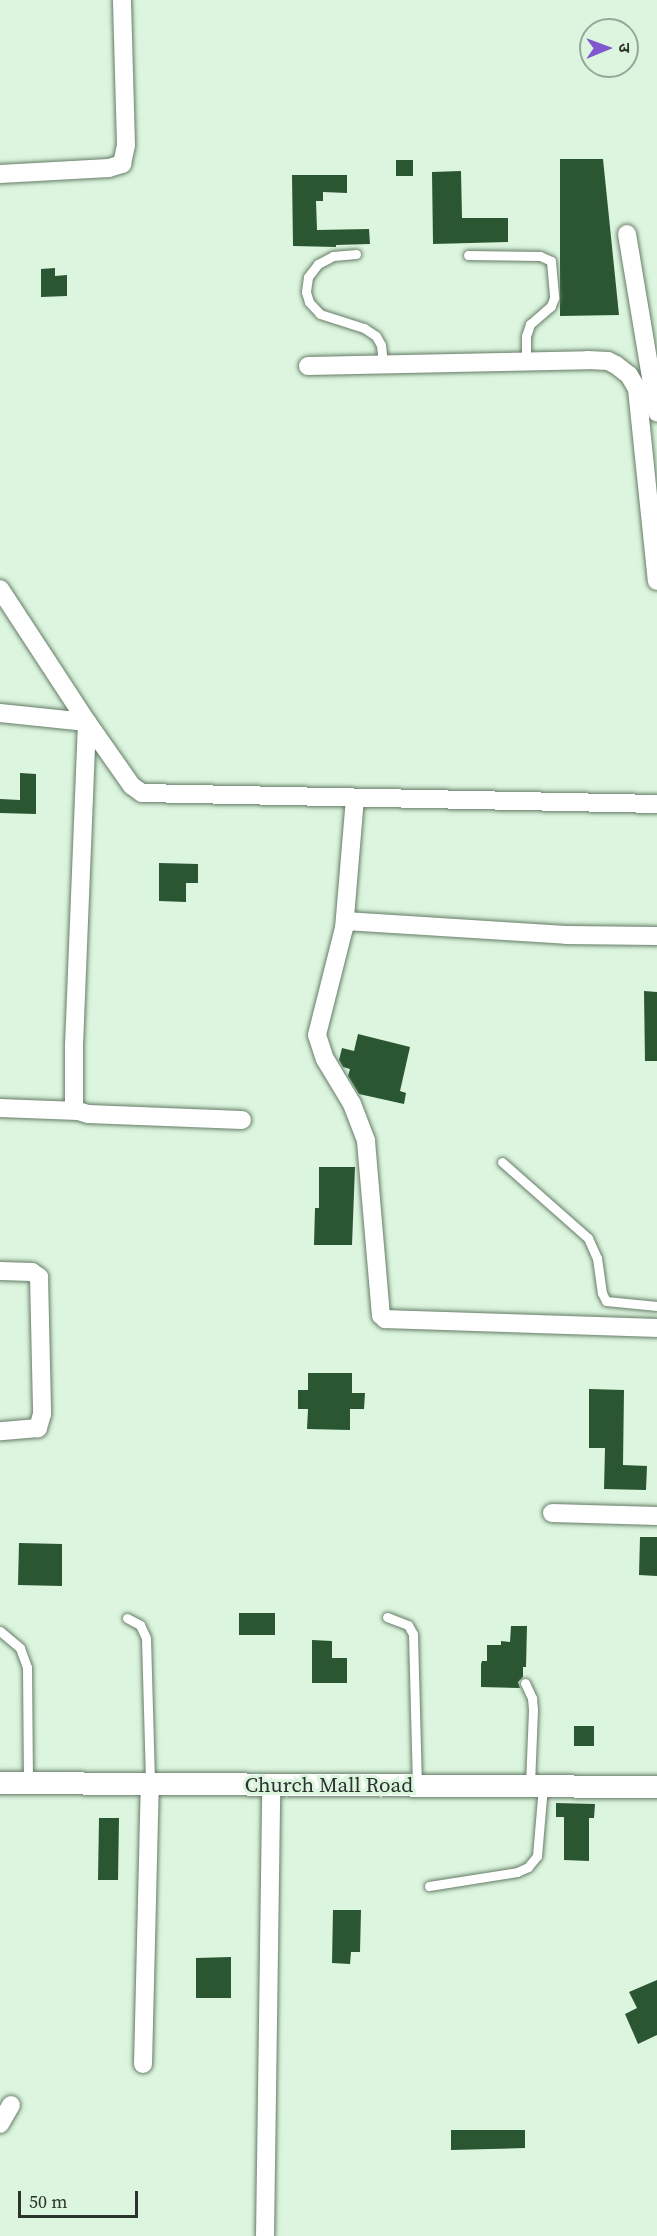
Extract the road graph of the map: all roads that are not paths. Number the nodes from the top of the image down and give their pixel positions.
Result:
1 (122, 0) edge
2 (0, 174) edge
3 (627, 234) dead end
4 (356, 254) dead end
5 (468, 255) dead end
6 (526, 362) junction
7 (383, 365) junction
8 (308, 366) dead end
9 (657, 413) edge
10 (657, 581) edge
11 (0, 589) edge
12 (0, 713) edge
13 (87, 722) junction
14 (355, 798) junction
15 (657, 804) edge
16 (345, 921) junction
17 (657, 936) edge
18 (0, 1108) edge
19 (78, 1110) junction
20 (242, 1120) dead end
21 (502, 1162) dead end
22 (0, 1271) edge
23 (657, 1306) edge
24 (657, 1328) edge
25 (0, 1431) edge
26 (552, 1513) dead end
27 (657, 1516) edge
28 (387, 1617) dead end
29 (127, 1618) dead end
30 (0, 1631) edge
31 (525, 1683) dead end
32 (0, 1783) edge
33 (28, 1784) junction
34 (150, 1784) junction
35 (270, 1784) junction
36 (417, 1786) junction
37 (537, 1786) junction
38 (657, 1787) edge
39 (429, 1886) dead end
40 (143, 2064) dead end
41 (11, 2105) dead end
42 (0, 2124) edge
43 (265, 2236) edge

1 - 2 street
3 - 9 street
4 - 7 lane
5 - 6 lane
6 - 7 street
6 - 10 street
7 - 8 street
11 - 13 street
12 - 13 street
13 - 14 street
13 - 19 street
14 - 15 street
14 - 16 street
16 - 17 street
16 - 24 street
18 - 19 street
19 - 20 street
21 - 23 lane
22 - 25 street
26 - 27 street
28 - 36 lane
29 - 34 lane
30 - 33 lane
31 - 37 lane
32 - 33 street, Church Mall Road
33 - 34 street, Church Mall Road
34 - 35 street, Church Mall Road
34 - 40 street
35 - 36 street, Church Mall Road
35 - 43 street
36 - 37 street, Church Mall Road
37 - 38 street, Church Mall Road
37 - 39 lane
41 - 42 street

